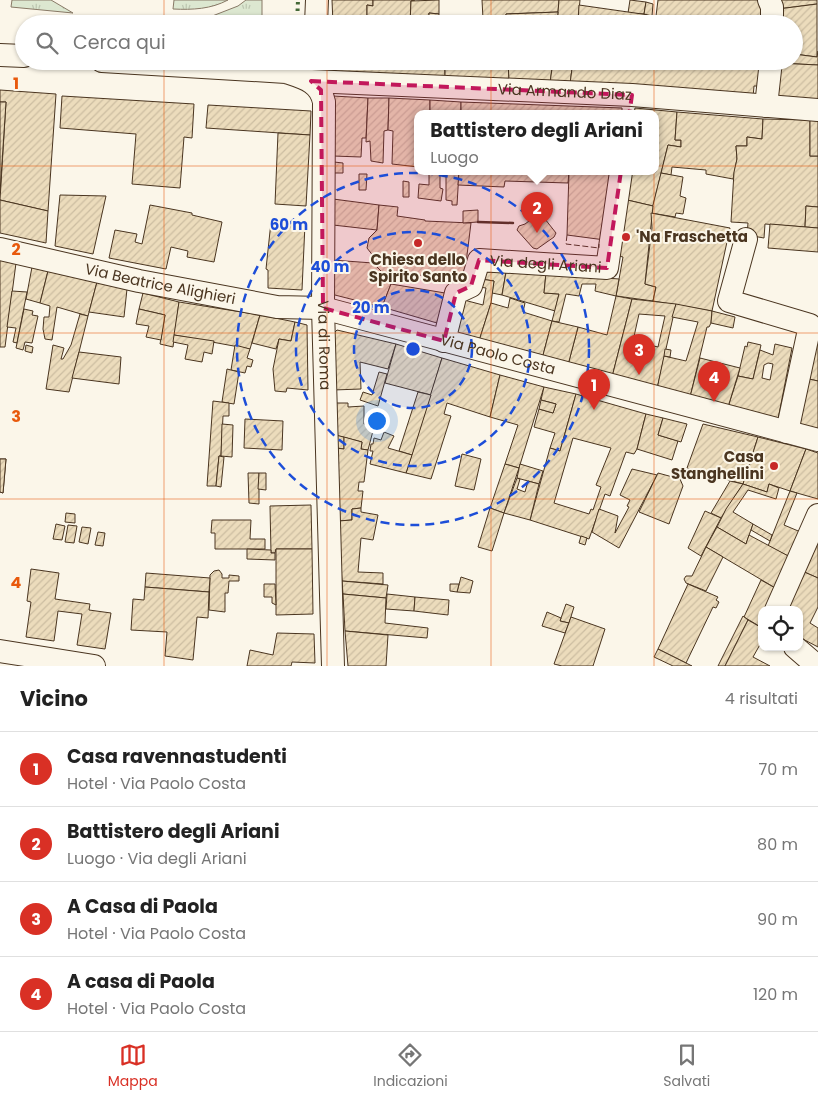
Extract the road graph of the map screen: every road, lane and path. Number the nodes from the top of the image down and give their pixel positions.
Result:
1 (317, 0) edge
2 (769, 0) edge
3 (316, 15) edge
4 (772, 15) edge
5 (0, 55) edge
6 (15, 56) edge
7 (253, 70) edge
8 (770, 70) edge
9 (309, 71) edge
10 (630, 105) edge
11 (766, 106) junction
12 (818, 110) edge
13 (621, 175) edge
14 (746, 239) dead end
15 (0, 249) edge
16 (322, 308) junction
17 (444, 341) junction
18 (787, 432) junction
19 (818, 440) edge
20 (818, 515) edge
21 (778, 606) edge
22 (0, 651) edge
23 (800, 651) edge
24 (94, 666) edge
25 (333, 666) edge
26 (817, 666) edge

1 - 3 street
2 - 4 street
5 - 6 street
7 - 9 street
8 - 11 street
9 - 10 street, Via Armando Diaz
9 - 16 street, Via di Roma
10 - 11 street, Via Armando Diaz
11 - 12 street, Via Armando Diaz
13 - 17 street, Via degli Ariani
14 - 18 street
15 - 16 street, Via Beatrice Alighieri
16 - 17 street, Via Paolo Costa
16 - 25 street, Via di Roma
17 - 18 street, Via Paolo Costa
18 - 19 street, Via Paolo Costa
20 - 21 street
22 - 24 street
23 - 26 street

